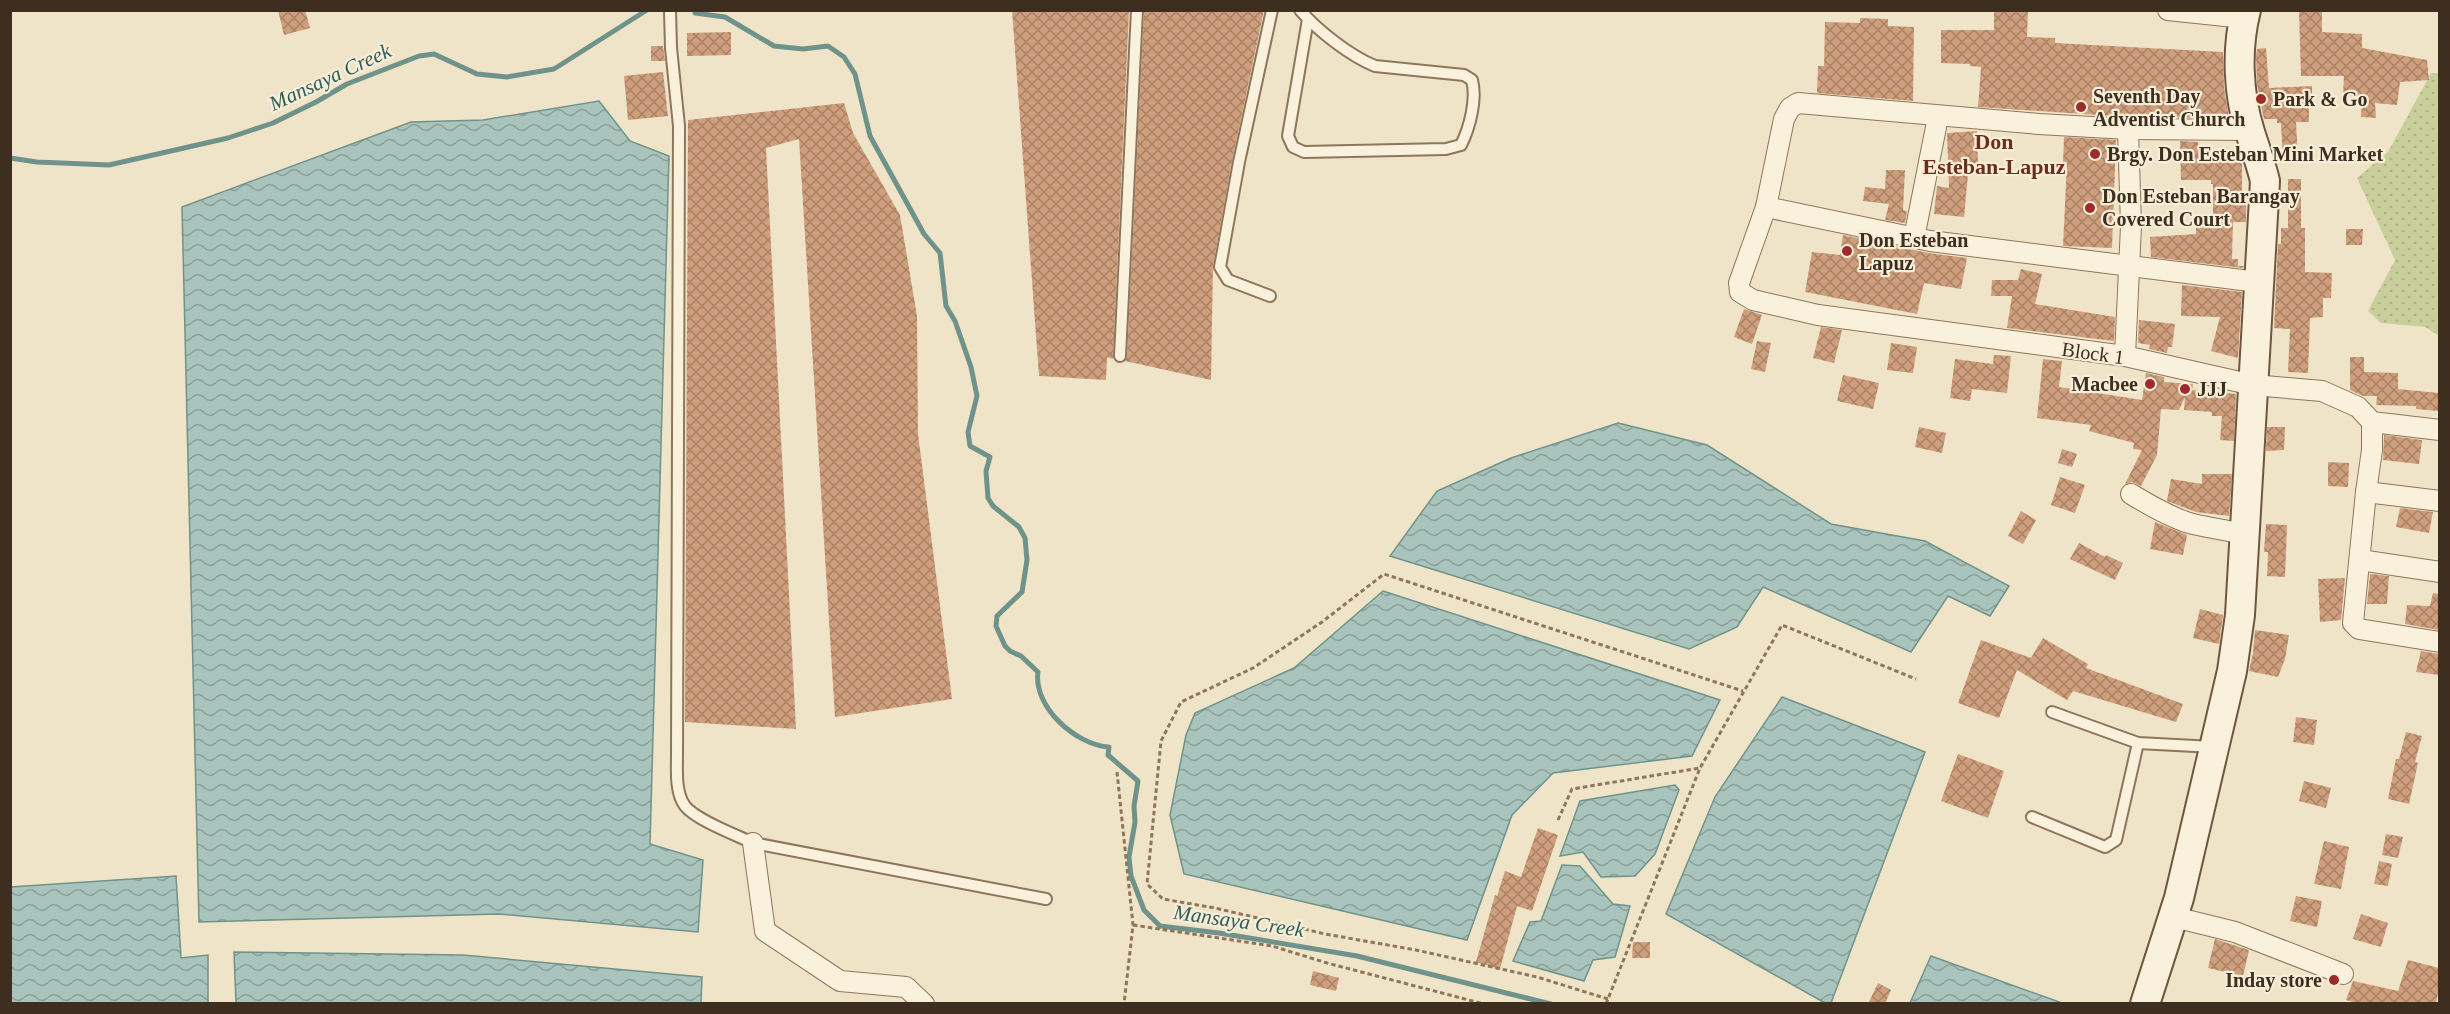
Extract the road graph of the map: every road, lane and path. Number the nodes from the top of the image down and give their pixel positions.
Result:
1 (670, 10) edge
2 (1137, 10) edge
3 (1272, 10) edge
4 (1300, 10) edge
5 (2168, 10) edge
6 (2245, 14) edge
7 (1308, 20) junction
8 (1938, 117) junction
9 (2128, 129) junction
10 (2249, 130) junction
11 (1766, 207) junction
12 (1914, 238) junction
13 (2131, 268) junction
14 (2258, 282) junction
15 (1270, 296) dead end
16 (1120, 356) dead end
17 (2126, 356) junction
18 (2253, 385) junction
19 (2372, 422) junction
20 (2439, 430) edge
21 (2366, 492) junction
22 (2131, 494) dead end
23 (2439, 501) edge
24 (2245, 535) junction
25 (2360, 560) junction
26 (2439, 573) edge
27 (2439, 642) edge
28 (1916, 679) dead end
29 (1743, 691) junction
30 (2052, 712) dead end
31 (2138, 743) junction
32 (2214, 747) junction
33 (1700, 768) junction
34 (1117, 772) dead end
35 (2032, 817) dead end
36 (1558, 820) dead end
37 (753, 843) junction
38 (1046, 899) dead end
39 (2174, 917) junction
40 (1133, 925) junction
41 (2343, 974) dead end
42 (1608, 999) junction
43 (924, 1004) edge
44 (1124, 1004) edge
45 (1484, 1004) edge
46 (1606, 1004) edge
47 (2145, 1004) edge

1 - 37 lane
2 - 16 lane
3 - 15 lane
4 - 7 lane
5 - 6 street
6 - 10 street
7 - 7 lane
8 - 9 street
8 - 11 street
8 - 12 street
9 - 10 street
9 - 13 street
10 - 14 street
11 - 12 street
11 - 17 street, Block 1
12 - 13 street
13 - 14 street
13 - 17 street
14 - 18 street
17 - 18 street, Block 1
18 - 19 street, Block 1
18 - 24 street
19 - 20 street
19 - 21 street
21 - 23 street
21 - 25 street
22 - 24 street
24 - 32 street
25 - 26 street
25 - 27 street
28 - 29 path
29 - 33 path
29 - 42 path
30 - 31 lane
31 - 32 lane
31 - 35 lane
32 - 39 street
33 - 36 path
33 - 42 path
34 - 40 path
37 - 38 lane
37 - 43 street
39 - 41 street
39 - 47 street
40 - 44 path
40 - 45 path
42 - 46 path

